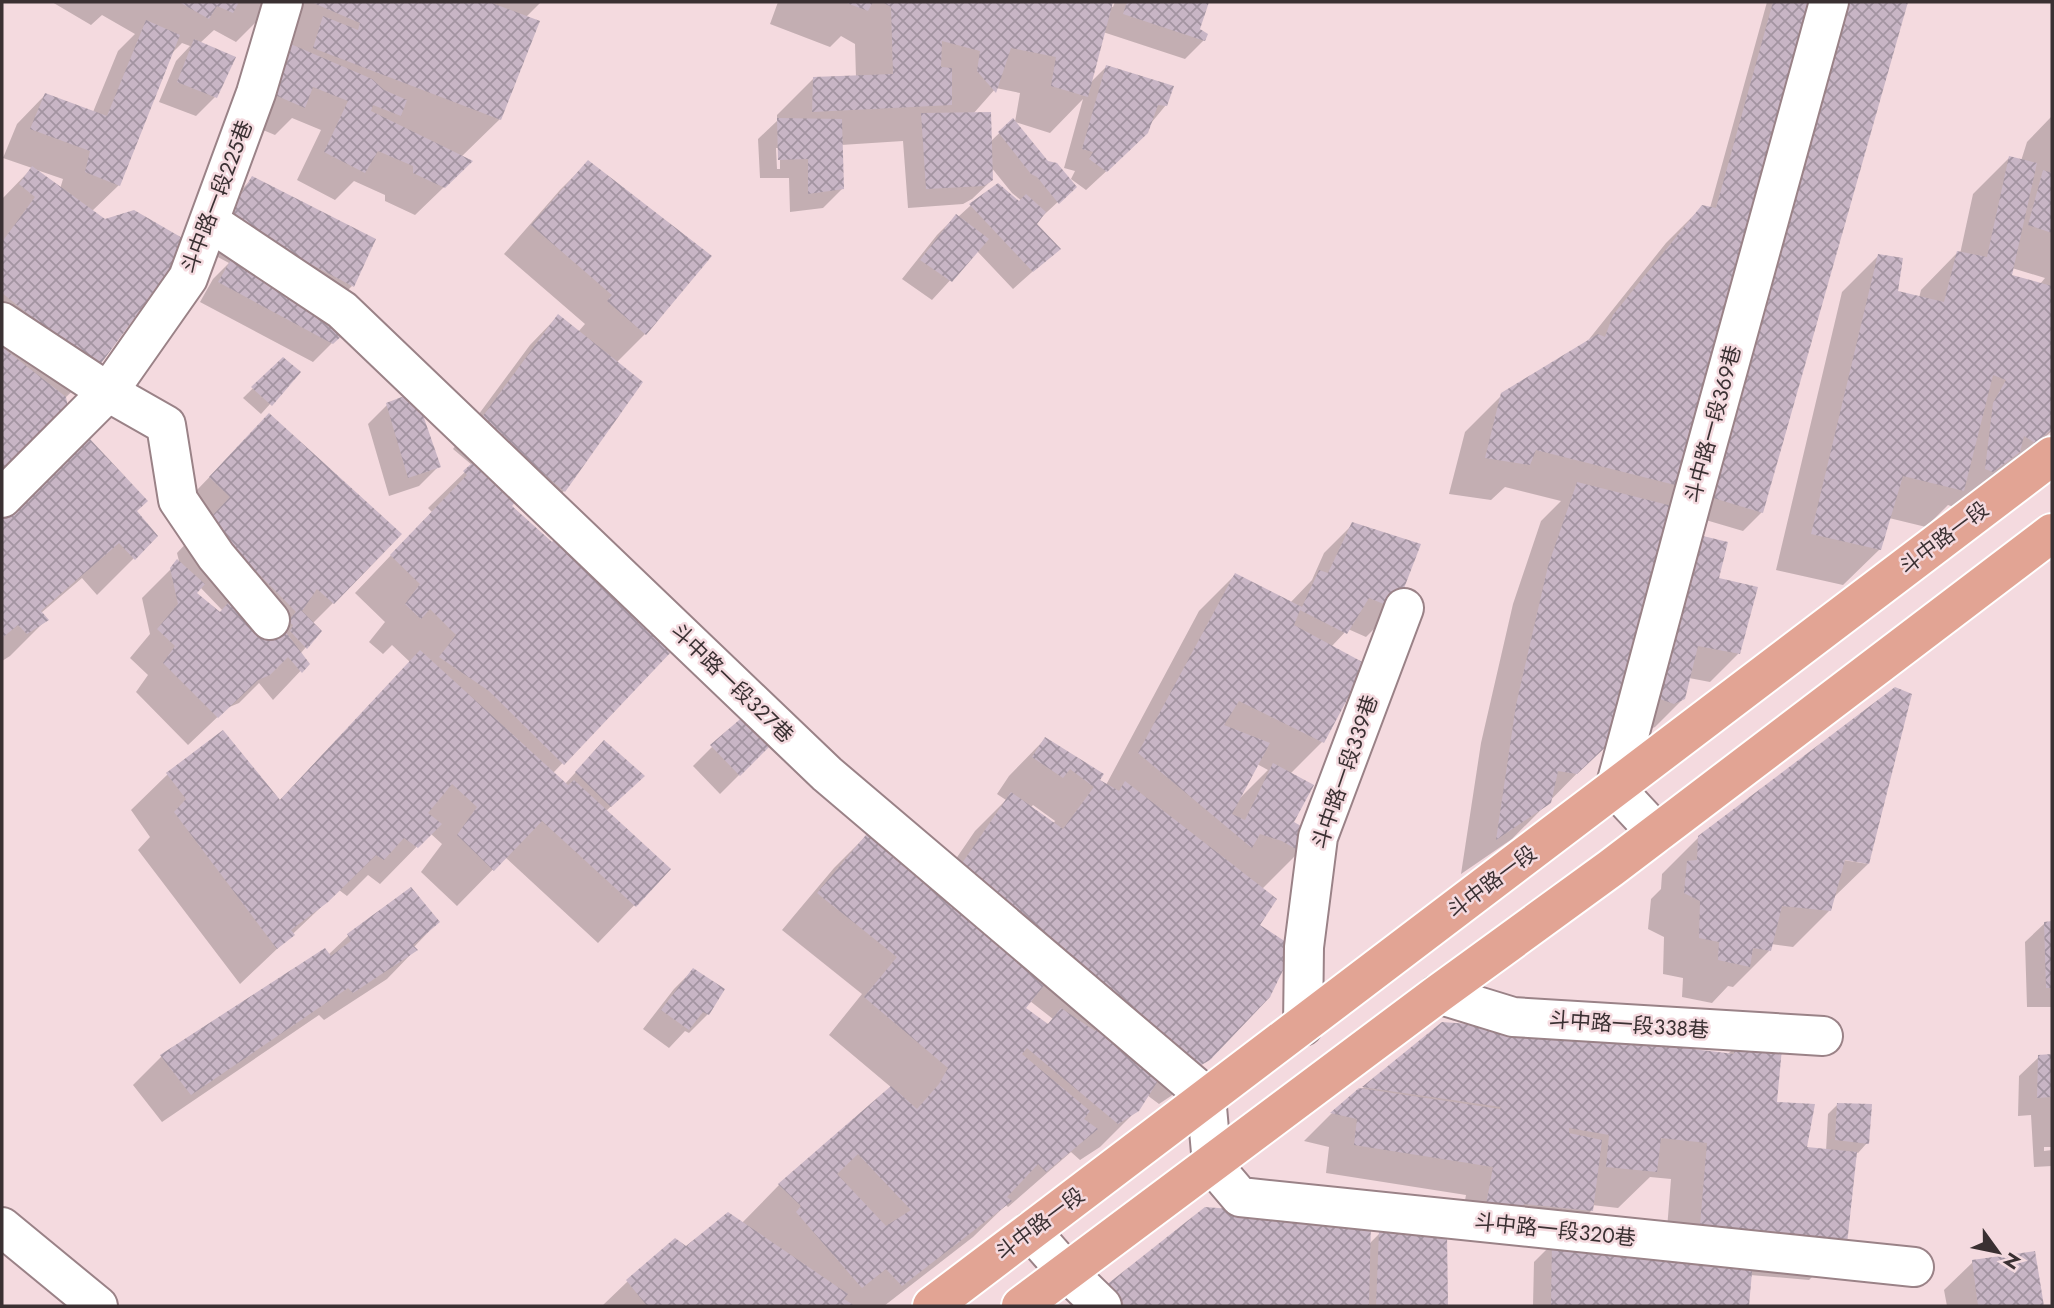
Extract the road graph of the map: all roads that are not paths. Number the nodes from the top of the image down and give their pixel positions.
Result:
1 (283, 2) edge
2 (1829, 2) edge
3 (210, 222) junction
4 (2, 321) edge
5 (108, 392) junction
6 (2052, 456) edge
7 (2, 498) edge
8 (2052, 533) edge
9 (1404, 608) dead end
10 (270, 620) dead end
11 (1615, 788) junction
12 (1657, 833) junction
13 (1438, 994) junction
14 (1303, 1026) junction
15 (1823, 1036) dead end
16 (1206, 1096) junction
17 (1212, 1164) junction
18 (2, 1227) edge
19 (1031, 1231) junction
20 (1914, 1267) dead end
21 (1067, 1272) junction
22 (98, 1306) edge
23 (932, 1306) edge
24 (1021, 1306) edge
25 (1102, 1306) edge

1 - 3 street, 斗中路一段225巷
2 - 11 street, 斗中路一段369巷
3 - 5 street, 斗中路一段225巷
3 - 16 street, 斗中路一段327巷
4 - 5 street
5 - 7 street, 斗中路一段225巷
5 - 10 street
6 - 11 main road, 斗中路一段
8 - 12 main road
9 - 14 street, 斗中路一段339巷
11 - 12 street
11 - 14 main road, 斗中路一段
12 - 13 main road
13 - 15 street, 斗中路一段338巷
13 - 17 main road
14 - 16 main road, 斗中路一段
16 - 17 street
16 - 19 main road, 斗中路一段
17 - 20 street, 斗中路一段320巷
17 - 21 main road
18 - 22 street
19 - 21 street
19 - 23 main road, 斗中路一段
21 - 24 main road
21 - 25 street

